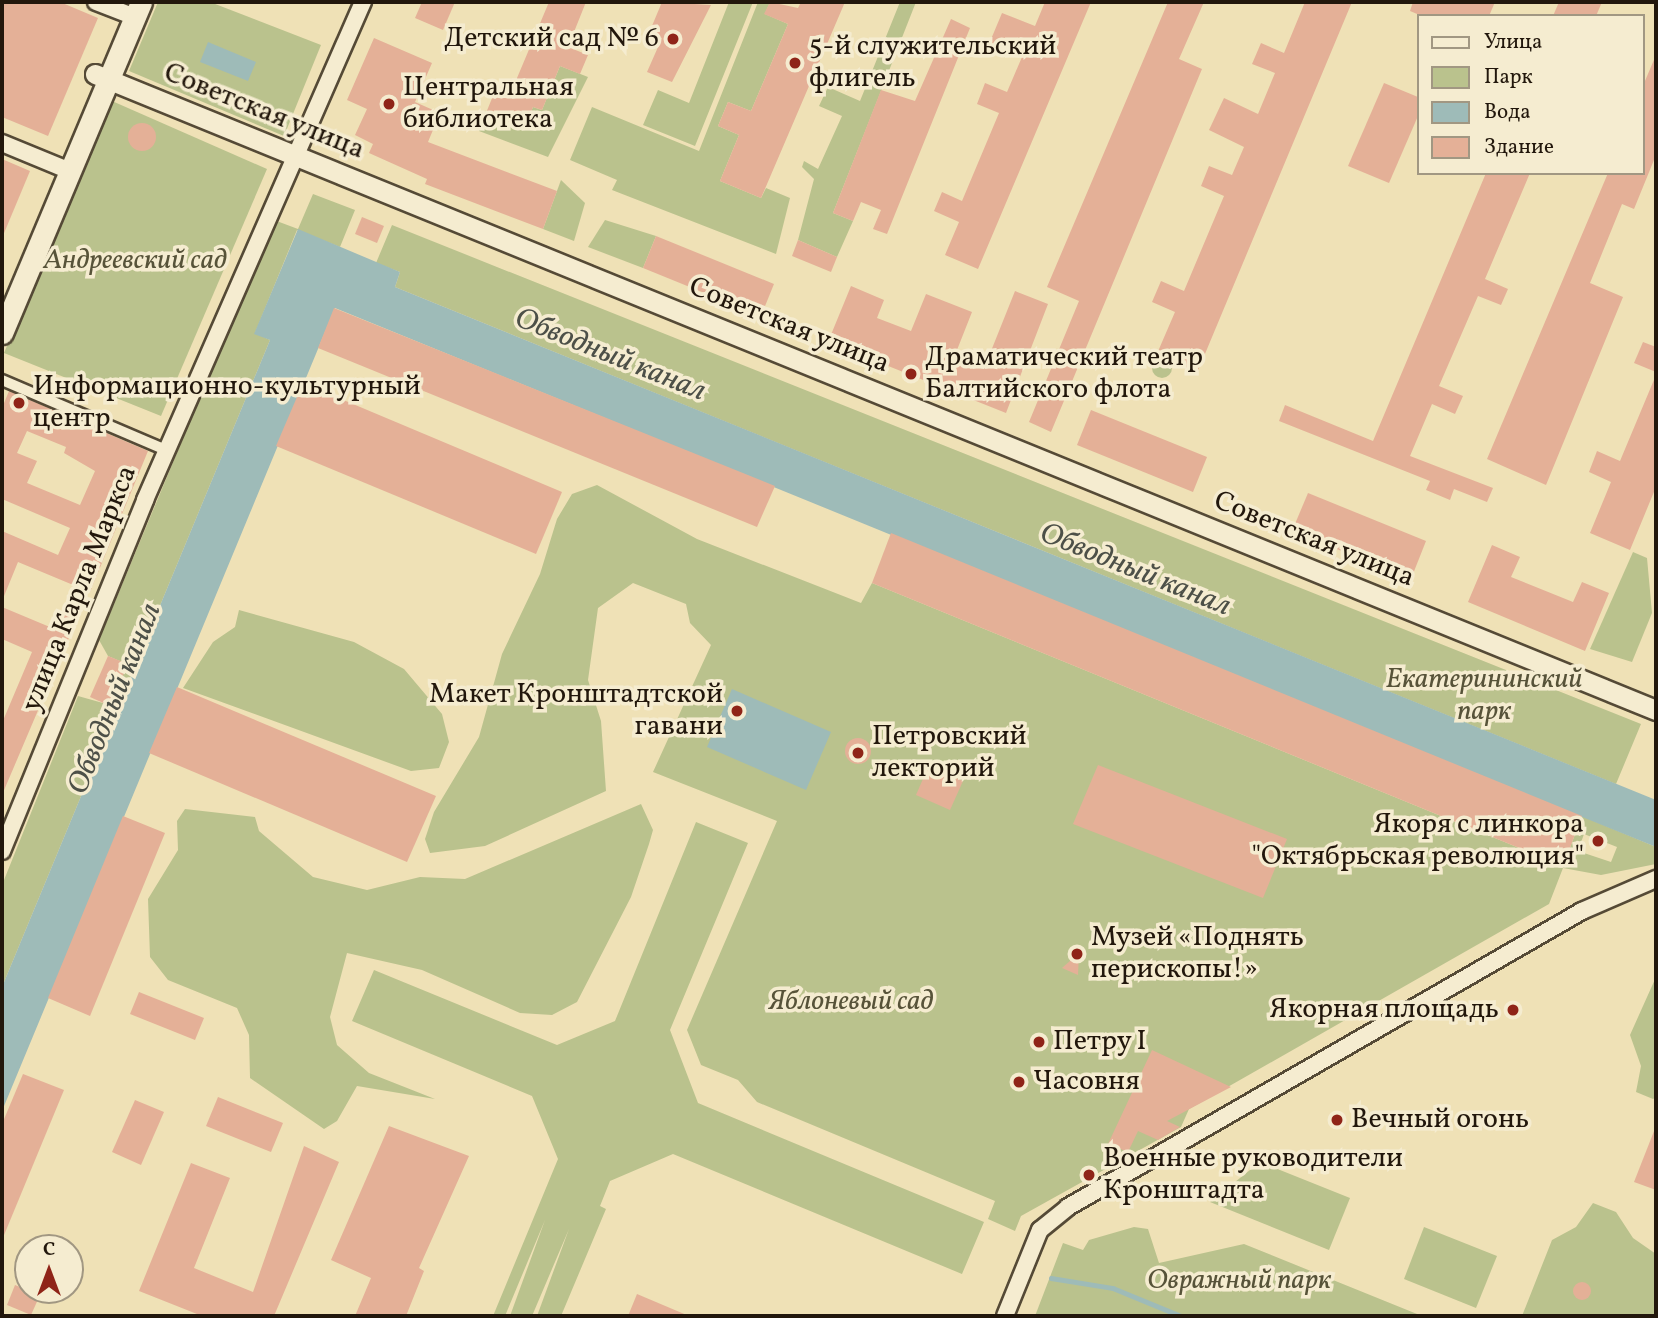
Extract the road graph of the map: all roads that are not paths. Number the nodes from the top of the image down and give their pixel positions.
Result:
1 (96, 2) edge
2 (363, 2) edge
3 (131, 8) edge
4 (102, 76) junction
5 (2, 143) edge
6 (296, 155) junction
7 (63, 169) junction
8 (2, 296) edge
9 (2, 333) edge
10 (2, 380) edge
11 (166, 450) junction
12 (1656, 710) edge
13 (2, 852) edge
14 (1656, 879) edge
15 (1005, 1316) edge

1 - 3 street
2 - 6 street, улица Карла Маркса
3 - 4 main road
4 - 6 street, Советская улица
4 - 7 main road
5 - 7 street
6 - 11 street, улица Карла Маркса
6 - 12 street, Советская улица
7 - 8 main road
7 - 9 main road
10 - 11 street
11 - 13 street, улица Карла Маркса
14 - 15 street

